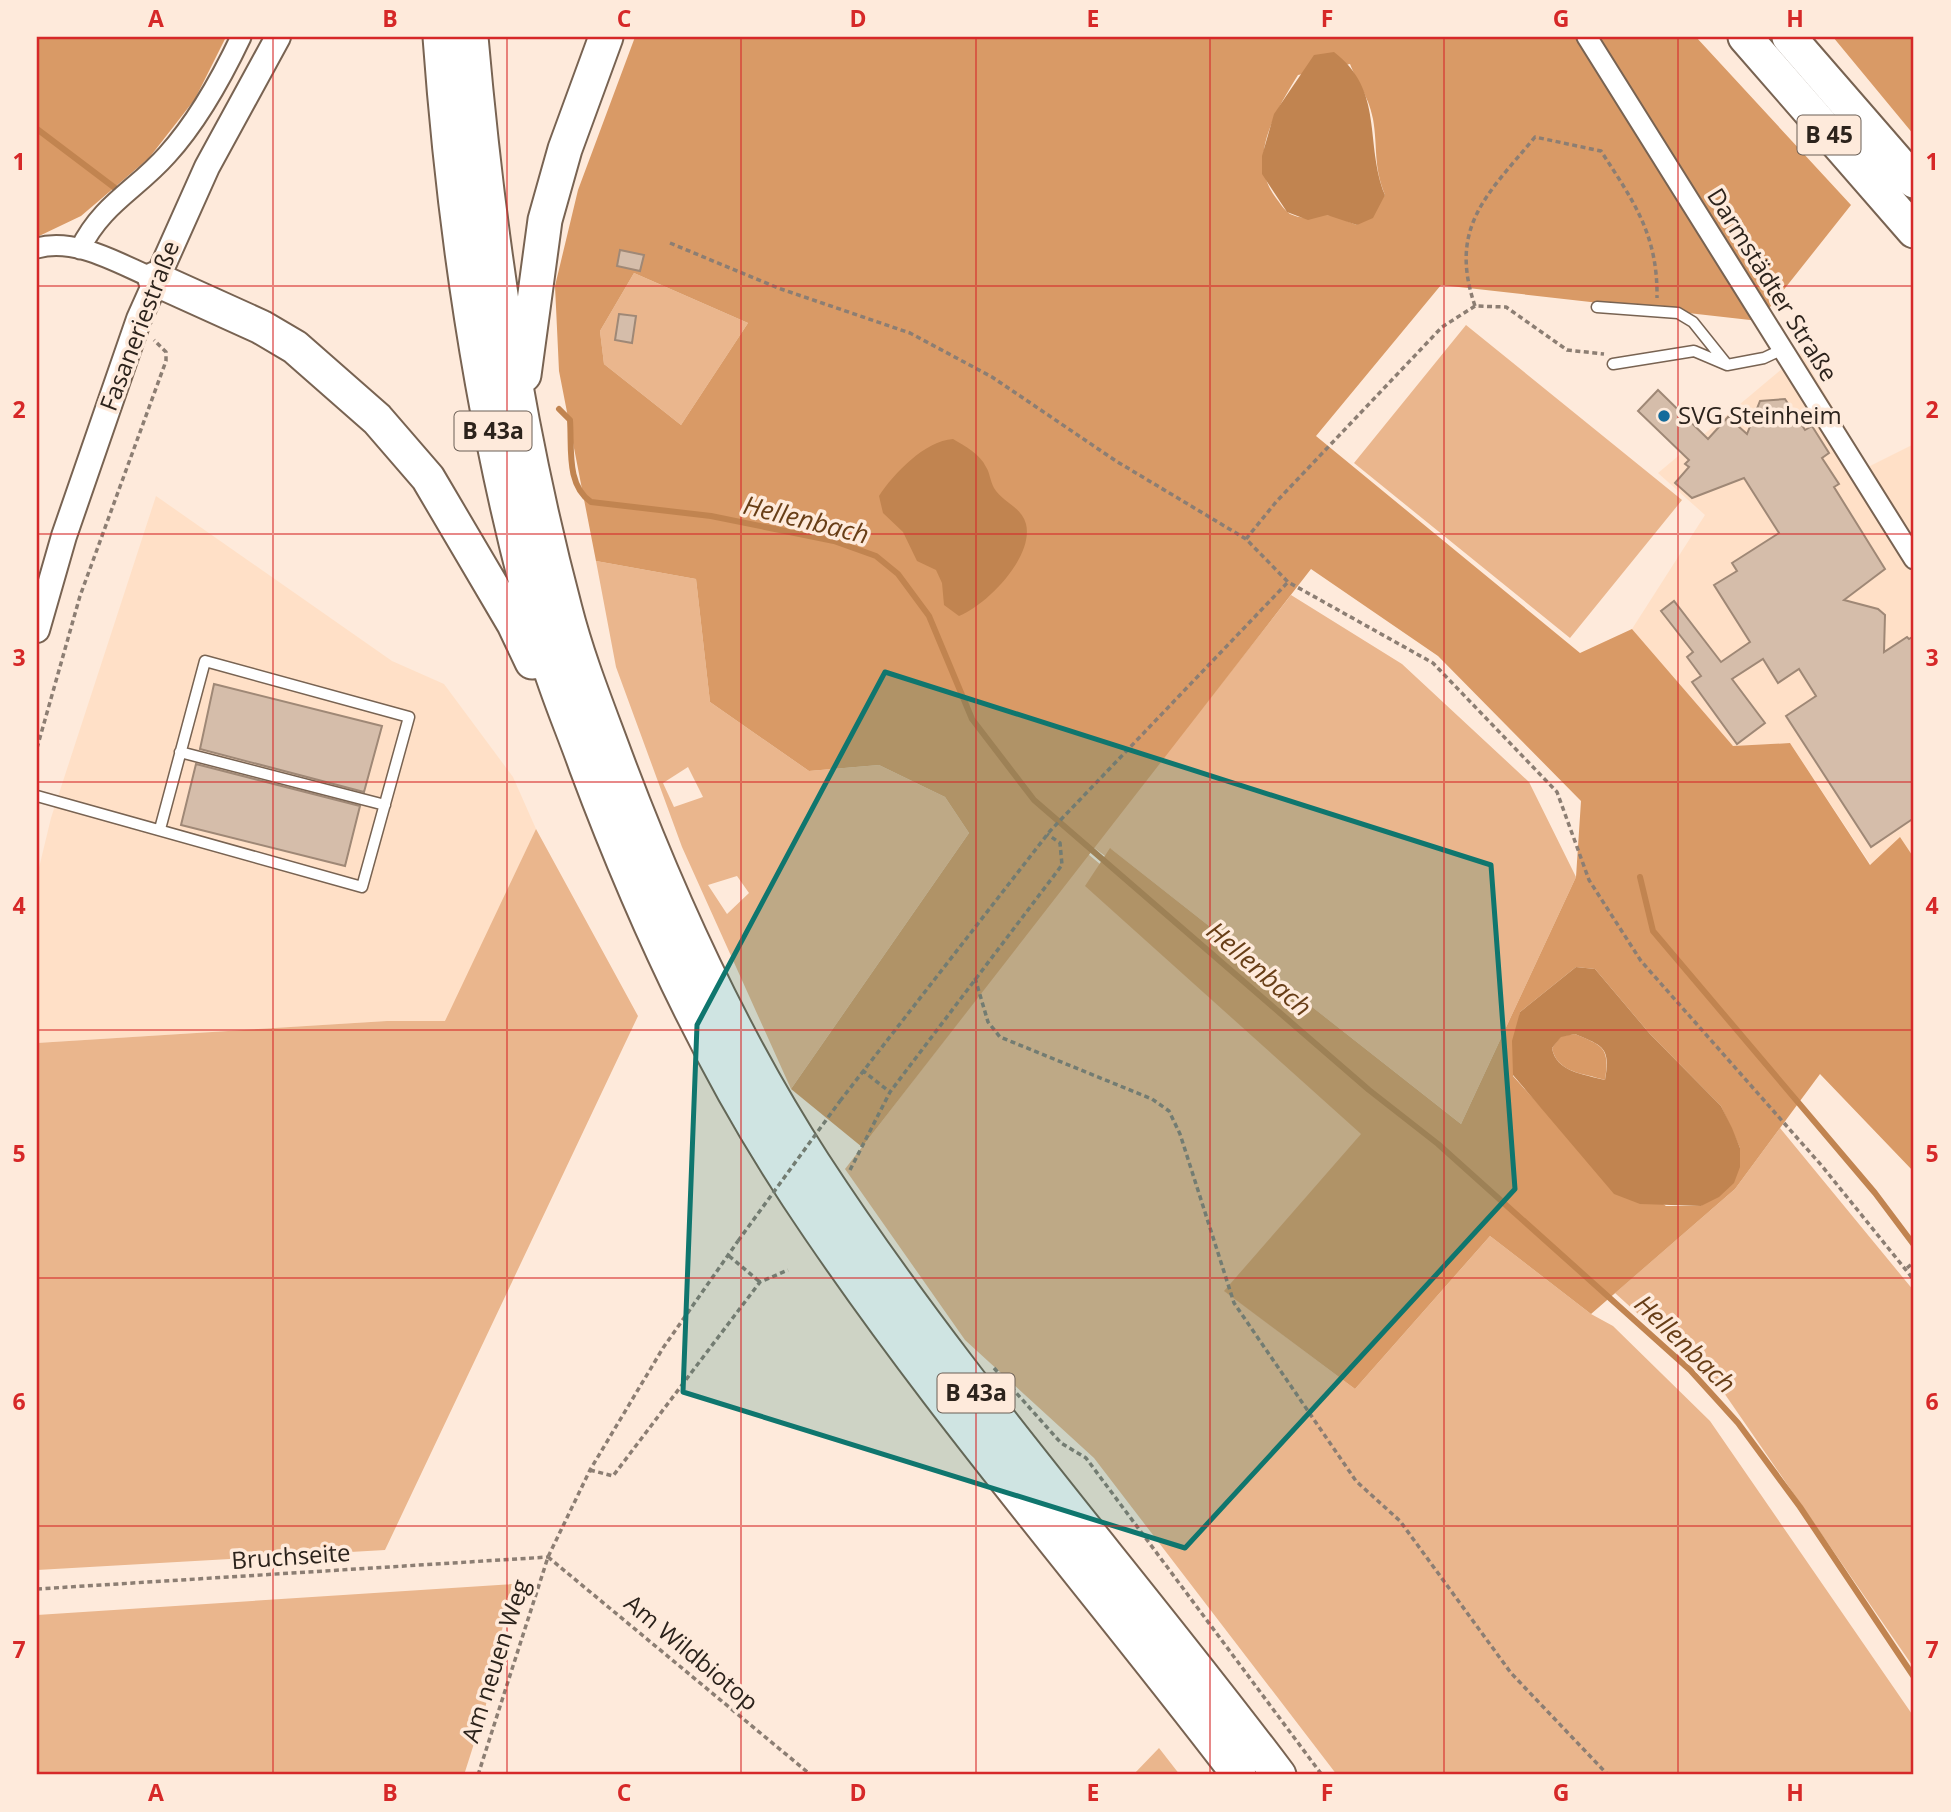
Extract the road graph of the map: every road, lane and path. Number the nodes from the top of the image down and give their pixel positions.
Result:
1 (241, 37) edge
2 (278, 37) edge
3 (440, 37) edge
4 (471, 37) edge
5 (606, 37) edge
6 (1587, 37) edge
7 (1745, 37) edge
8 (1789, 37) edge
9 (1914, 181) edge
10 (1914, 231) edge
11 (670, 243) dead end
12 (37, 248) edge
13 (80, 248) junction
14 (141, 273) junction
15 (1475, 306) junction
16 (1597, 307) dead end
17 (1657, 312) junction
18 (139, 319) junction
19 (1783, 349) junction
20 (1613, 364) joint
21 (1727, 365) junction
22 (520, 413) junction
23 (1246, 539) junction
24 (1914, 559) edge
25 (1288, 582) junction
26 (37, 630) edge
27 (37, 748) edge
28 (180, 752) junction
29 (37, 796) edge
30 (385, 804) junction
31 (604, 813) junction
32 (160, 829) junction
33 (1048, 832) junction
34 (975, 978) junction
35 (862, 1070) junction
36 (890, 1092) junction
37 (848, 1173) dead end
38 (729, 1256) junction
39 (1914, 1262) edge
40 (1907, 1268) junction
41 (788, 1270) dead end
42 (1914, 1280) edge
43 (760, 1282) junction
44 (990, 1363) dead end
45 (590, 1470) junction
46 (548, 1558) junction
47 (37, 1589) edge
48 (478, 1775) edge
49 (811, 1775) edge
50 (1238, 1775) edge
51 (1279, 1775) edge
52 (1322, 1775) edge
53 (1608, 1775) edge

1 - 13 street
2 - 14 street, Fasaneriestraße
3 - 31 highway, B 43a
4 - 22 highway, B 43a
5 - 22 highway
6 - 19 street, Darmstädter Straße
7 - 10 highway, B 45
8 - 9 highway, B 45
11 - 23 path
12 - 13 street, Fasaneriestraße
13 - 14 street, Fasaneriestraße
14 - 18 street, Fasaneriestraße
14 - 31 highway
15 - 17 path
15 - 20 path
15 - 23 path
16 - 17 lane
17 - 21 lane
18 - 26 street, Fasaneriestraße
18 - 27 path
19 - 21 lane
19 - 24 street, Darmstädter Straße
20 - 21 lane
22 - 51 highway, B 43a
23 - 25 path
25 - 33 path, Am neuen Weg
25 - 40 path
28 - 30 lane
28 - 30 lane
28 - 32 lane
29 - 32 lane
30 - 32 lane
31 - 50 highway, B 43a
33 - 34 path
33 - 35 path, Am neuen Weg
34 - 36 path
34 - 53 path
35 - 36 path
35 - 38 path, Am neuen Weg, bridge
36 - 37 path
38 - 43 path
38 - 45 path, Am neuen Weg
39 - 40 path
40 - 42 path
41 - 43 path
43 - 45 path
44 - 52 path
45 - 46 path, Am neuen Weg
46 - 47 path, Bruchseite
46 - 48 path, Am neuen Weg
46 - 49 path, Am Wildbiotop

